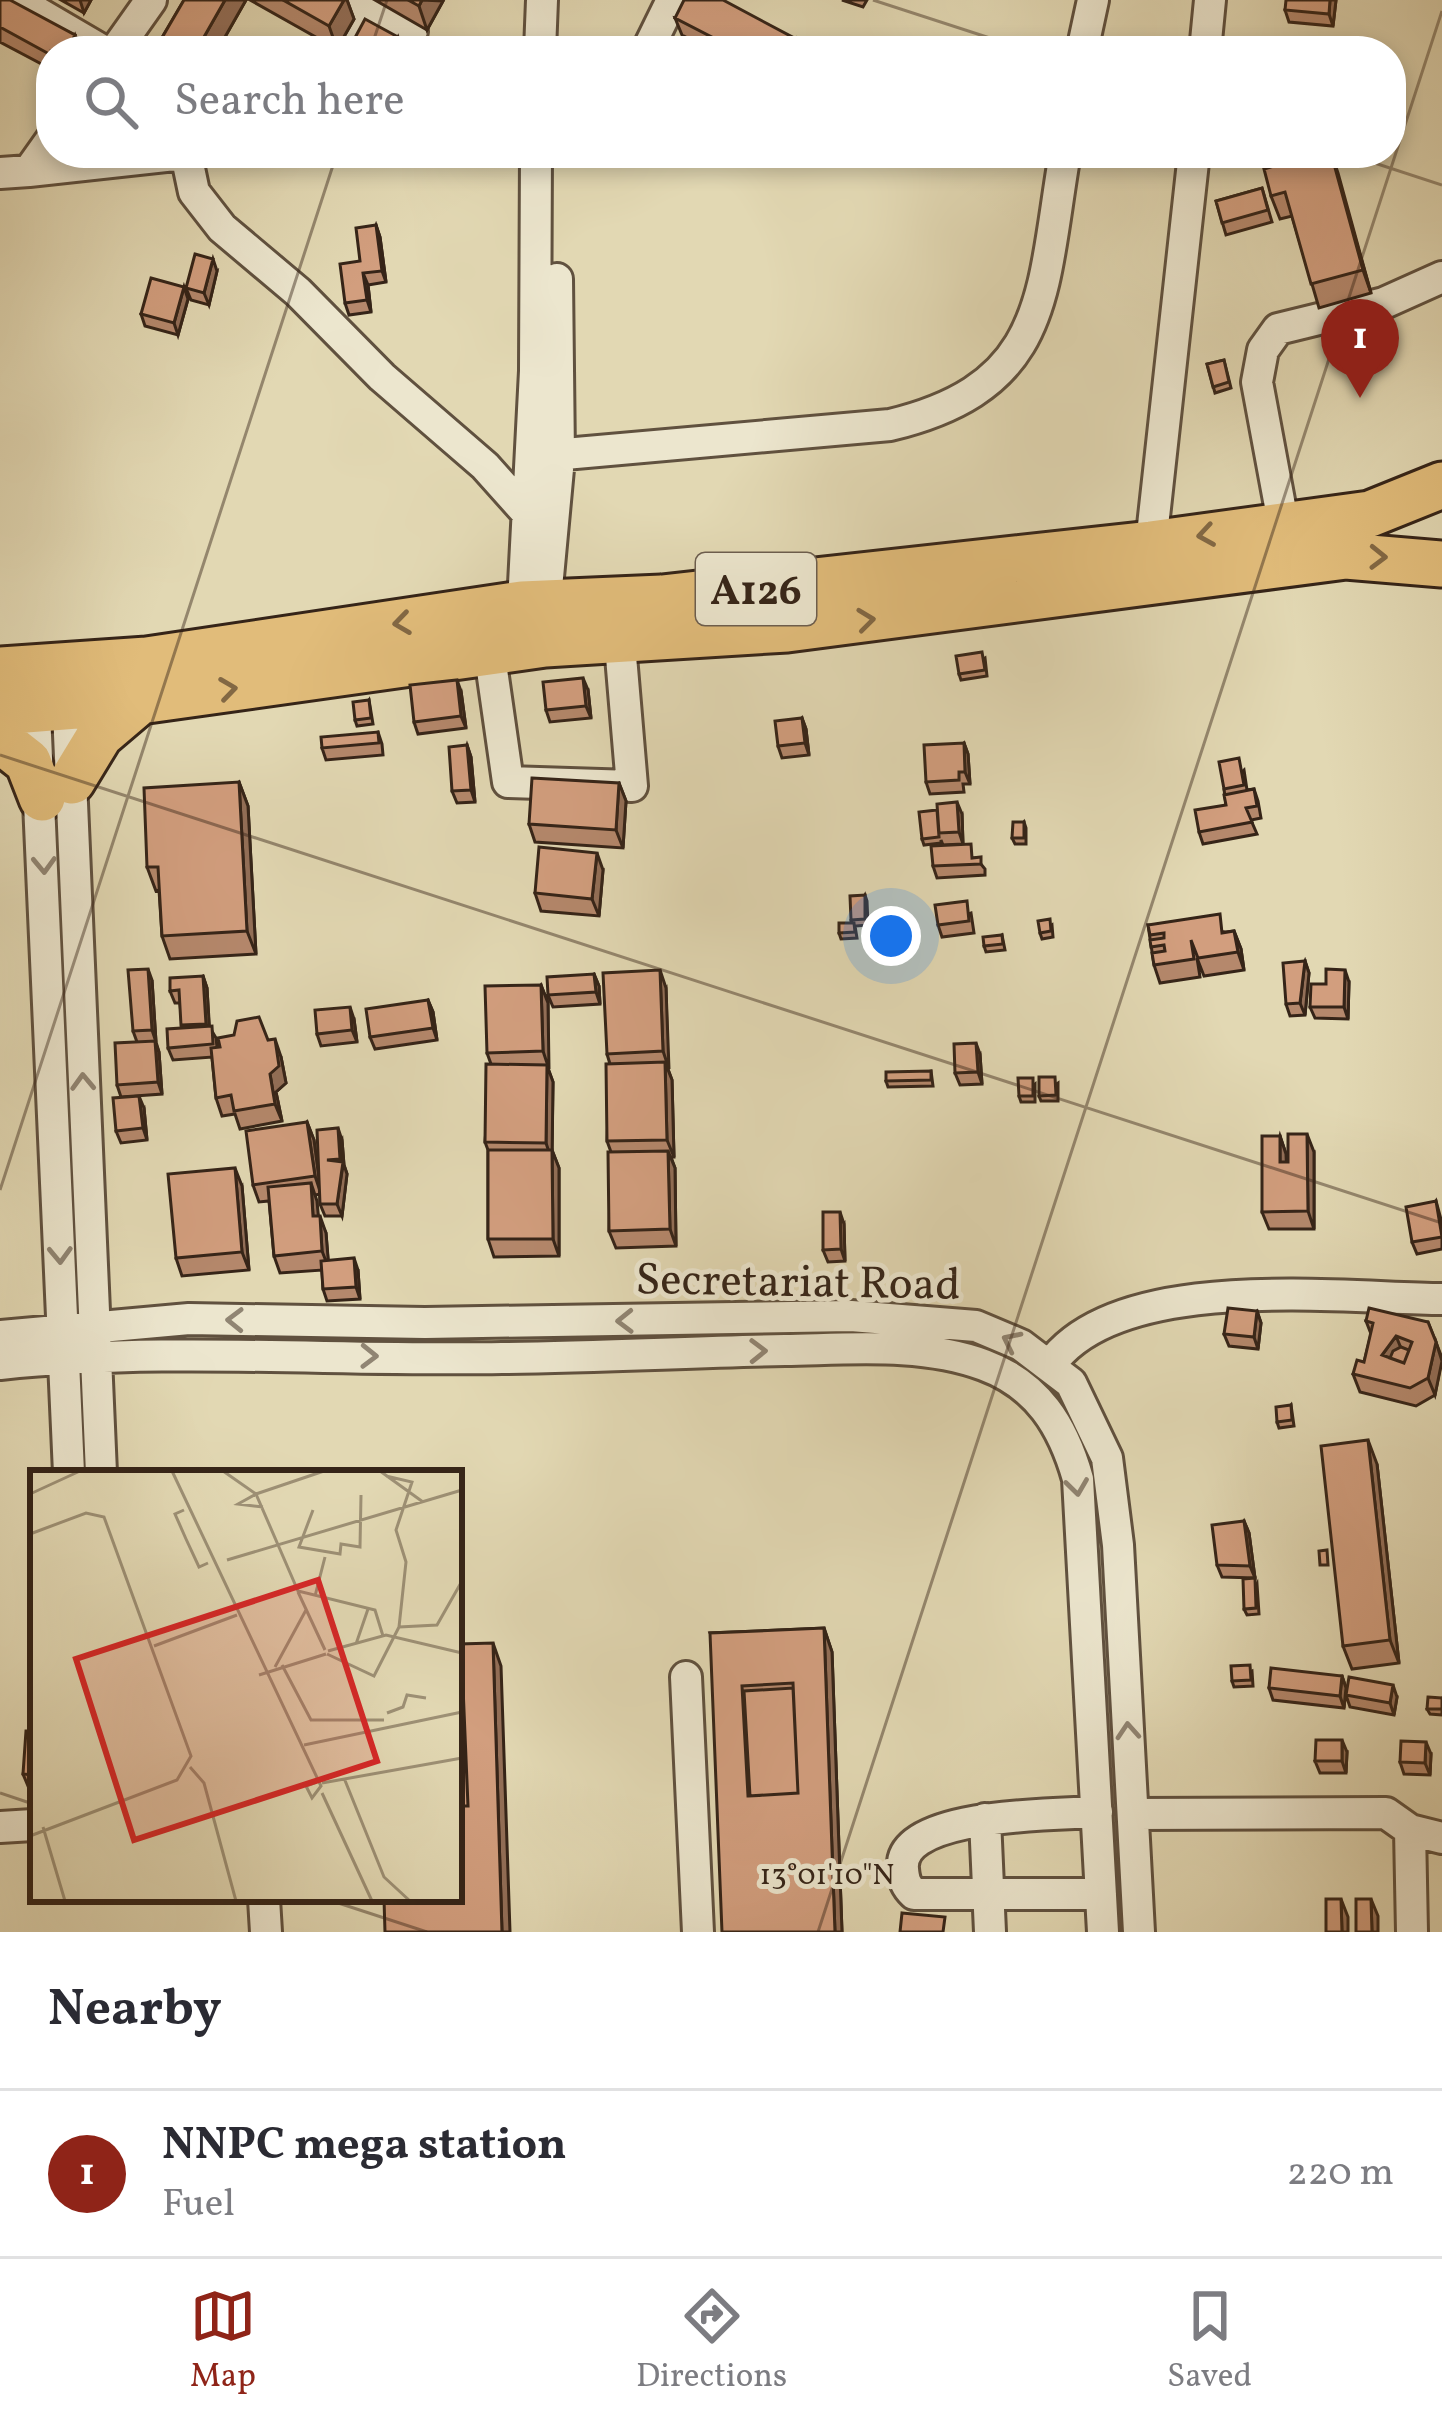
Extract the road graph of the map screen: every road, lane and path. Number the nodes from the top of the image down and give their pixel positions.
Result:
1 (16, 0) edge
2 (151, 0) edge
3 (542, 0) edge
4 (672, 0) edge
5 (1093, 0) edge
6 (1210, 0) edge
7 (360, 5) edge
8 (412, 32) dead end
9 (77, 36) edge
10 (126, 36) edge
11 (351, 36) edge
12 (541, 36) edge
13 (654, 36) edge
14 (1085, 36) edge
15 (1206, 36) edge
16 (51, 168) edge
17 (192, 168) edge
18 (536, 168) edge
19 (554, 168) edge
20 (1062, 168) edge
21 (1191, 168) edge
22 (14, 172) edge
23 (1442, 278) edge
24 (545, 458) junction
25 (1442, 485) edge
26 (1442, 502) edge
27 (526, 513) junction
28 (1282, 522) junction
29 (1442, 538) edge
30 (1151, 544) junction
31 (1442, 564) edge
32 (616, 598) junction
33 (518, 626) junction
34 (620, 644) junction
35 (33, 688) edge
36 (140, 701) junction
37 (0, 740) edge
38 (57, 789) junction
39 (1442, 1299) edge
40 (0, 1336) edge
41 (78, 1343) junction
42 (0, 1364) edge
43 (1051, 1364) junction
44 (69, 1470) edge
45 (100, 1470) edge
46 (686, 1677) dead end
47 (1097, 1812) junction
48 (1134, 1814) junction
49 (985, 1819) junction
50 (30, 1825) edge
51 (0, 1827) edge
52 (1410, 1829) junction
53 (1442, 1838) edge
54 (1101, 1848) junction
55 (1135, 1849) junction
56 (1101, 1894) junction
57 (992, 1897) junction
58 (698, 1932) edge
59 (990, 1932) edge
60 (1103, 1932) edge
61 (1138, 1932) edge
62 (1412, 1932) edge

1 - 9 street
2 - 10 street
3 - 12 street
4 - 13 street
5 - 14 street
6 - 15 street
7 - 8 street
7 - 11 street
16 - 22 street
17 - 27 street
18 - 24 street
19 - 24 street
20 - 24 street
21 - 30 street
23 - 28 street
24 - 27 street
24 - 33 street
25 - 28 highway, A126
26 - 29 highway
27 - 33 street
28 -> 30 highway, A126
30 - 32 highway, A126
34 -> 31 highway, A126
32 - 33 highway, A126
32 - 34 street
33 - 34 highway, A126
33 - 34 street
33 -> 35 highway, A126
36 -> 33 highway, A126
35 - 36 highway, A126
35 - 38 street
36 - 38 highway
37 - 38 highway
38 - 41 street
39 - 43 street
40 - 41 street, Secretariat Road
41 - 42 street, Secretariat Road
43 -> 41 street, Secretariat Road
41 - 44 street
41 - 45 street
41 -> 47 street, Secretariat Road
48 -> 43 street, Secretariat Road
46 - 58 street
47 - 49 street
47 - 54 street, Secretariat Road
48 - 52 street
48 - 55 street, Secretariat Road
49 - 57 street
49 - 57 street
50 - 51 street
52 - 53 street
52 - 62 street
54 - 55 street
54 - 56 street, Secretariat Road
55 - 61 street, Secretariat Road
56 - 57 street
56 - 60 street, Secretariat Road
57 - 59 street

